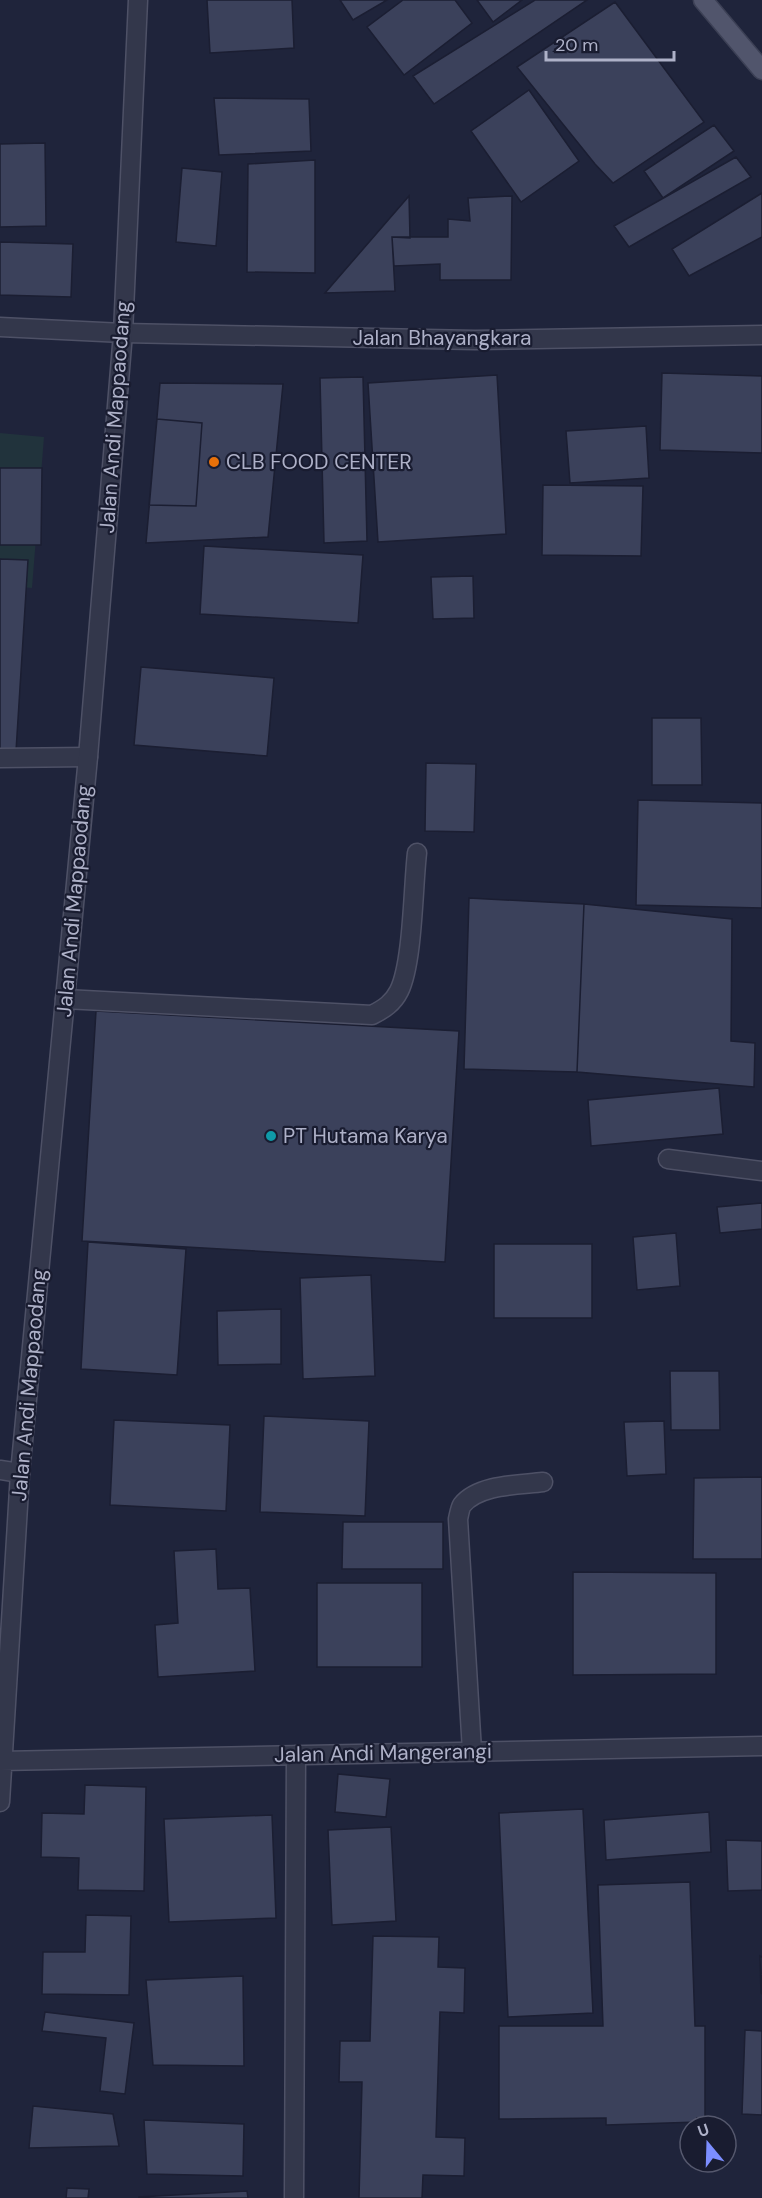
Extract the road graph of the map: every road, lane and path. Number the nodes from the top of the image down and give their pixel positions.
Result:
1 (138, 0) edge
2 (703, 0) edge
3 (762, 70) edge
4 (0, 327) edge
5 (123, 333) junction
6 (762, 335) edge
7 (88, 756) junction
8 (0, 758) edge
9 (417, 853) dead end
10 (65, 999) junction
11 (668, 1160) dead end
12 (762, 1171) edge
13 (0, 1470) edge
14 (20, 1473) junction
15 (543, 1482) dead end
16 (762, 1746) edge
17 (472, 1751) junction
18 (296, 1755) junction
19 (2, 1761) edge
20 (0, 1802) edge
21 (294, 2198) edge

1 - 5 street, Jalan Andi Mappaodang
2 - 3 main road
4 - 5 street, Jalan Bhayangkara
5 - 6 street, Jalan Bhayangkara
5 - 7 street, Jalan Andi Mappaodang
7 - 8 street
7 - 10 street, Jalan Andi Mappaodang
9 - 10 street
10 - 14 street, Jalan Andi Mappaodang
11 - 12 street
13 - 14 street
14 - 19 street, Jalan Andi Mappaodang
15 - 17 street
16 - 17 street, Jalan Andi Mangerangi
17 - 18 street, Jalan Andi Mangerangi
18 - 19 street, Jalan Andi Mangerangi
18 - 21 street
19 - 20 street, Jalan Andi Mappaodang

